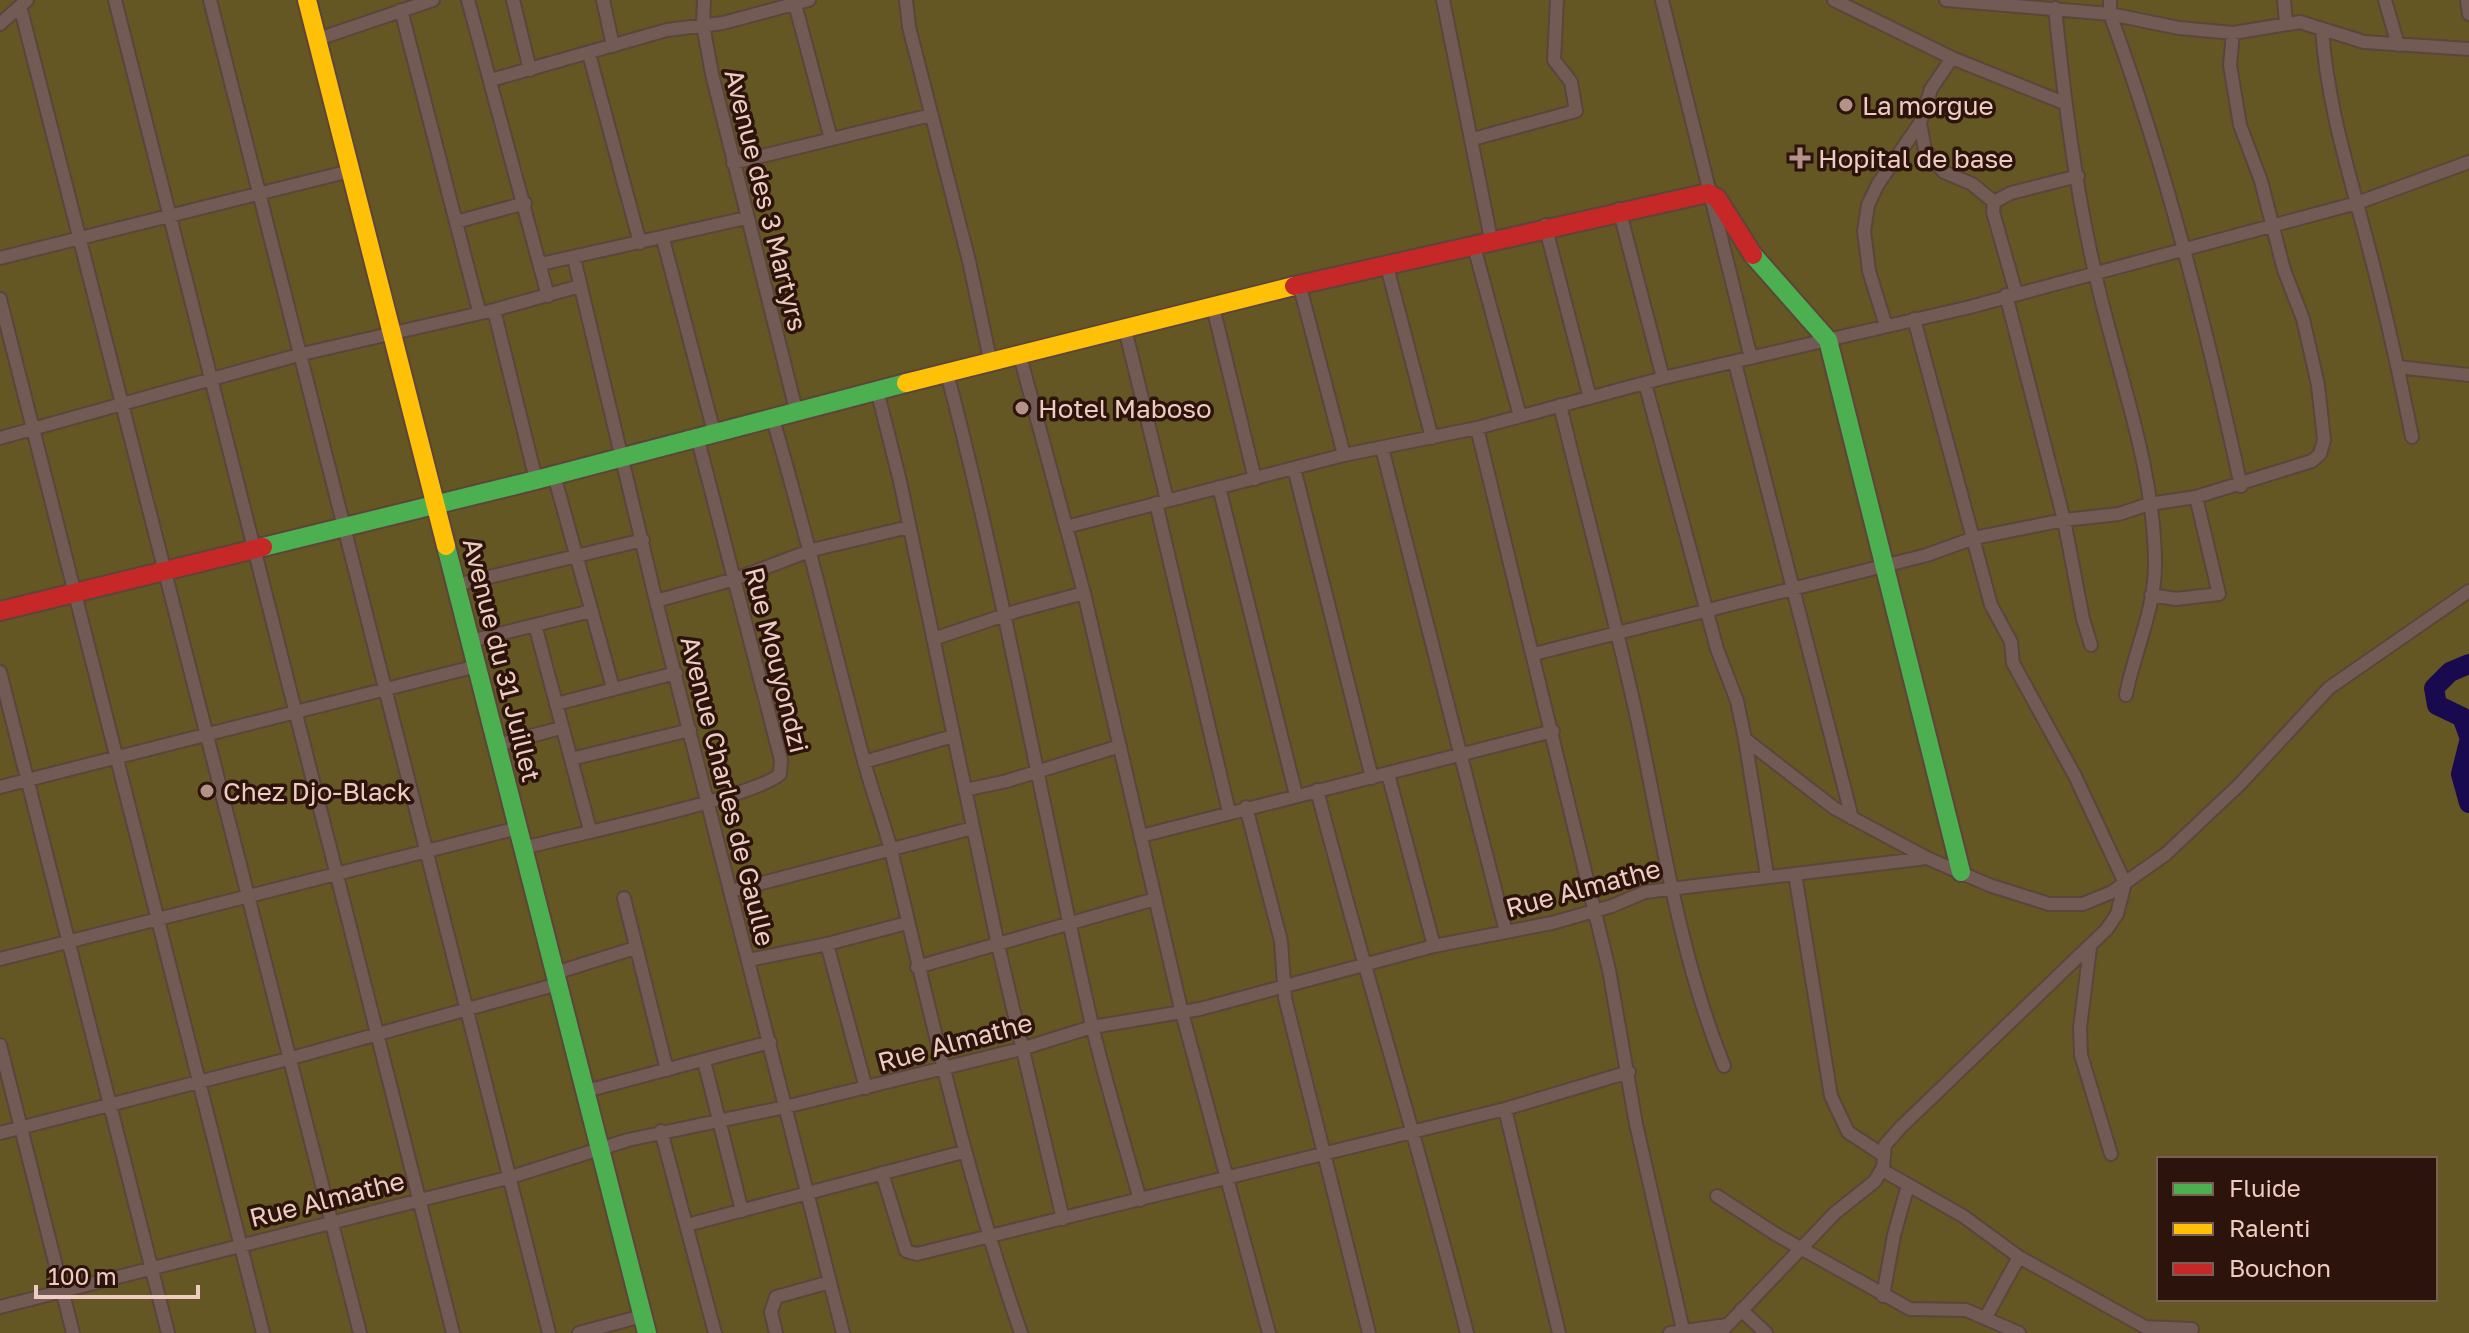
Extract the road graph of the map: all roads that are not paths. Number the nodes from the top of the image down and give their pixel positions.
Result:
1 (115, 0) edge
2 (210, 0) edge
3 (307, 0) edge
4 (433, 0) edge
5 (468, 0) edge
6 (513, 0) edge
7 (603, 0) edge
8 (704, 0) edge
9 (906, 0) edge
10 (1443, 0) edge
11 (1557, 0) edge
12 (1662, 0) edge
13 (1834, 0) edge
14 (1951, 0) edge
15 (2110, 0) edge
16 (2284, 0) edge
17 (2385, 0) edge
18 (2467, 0) edge
19 (805, 1) edge
20 (23, 3) edge
21 (2032, 4) edge
22 (2055, 8) junction
23 (401, 10) junction
24 (2110, 14) junction
25 (2469, 14) edge
26 (2286, 23) junction
27 (0, 24) edge
28 (703, 25) junction
29 (2322, 29) junction
30 (2233, 33) junction
31 (318, 39) junction
32 (2398, 45) junction
33 (613, 46) junction
34 (2469, 49) edge
35 (589, 54) junction
36 (1952, 58) junction
37 (530, 70) junction
38 (491, 80) junction
39 (2064, 103) junction
40 (931, 115) junction
41 (1920, 123) junction
42 (831, 139) junction
43 (1473, 139) junction
44 (2469, 162) edge
45 (733, 163) junction
46 (350, 171) junction
47 (2078, 176) junction
48 (259, 193) junction
49 (1708, 193) junction
50 (1994, 202) junction
51 (525, 203) junction
52 (2357, 203) junction
53 (1619, 209) junction
54 (171, 214) junction
55 (746, 218) junction
56 (456, 222) junction
57 (2270, 224) junction
58 (1545, 225) junction
59 (80, 238) junction
60 (663, 239) junction
61 (1482, 241) junction
62 (640, 243) junction
63 (2183, 249) junction
64 (0, 258) edge
65 (574, 258) junction
66 (1386, 263) junction
67 (541, 264) junction
68 (2095, 273) junction
69 (580, 286) junction
70 (1300, 287) junction
71 (2011, 294) junction
72 (548, 296) junction
73 (0, 299) edge
74 (1213, 307) junction
75 (494, 310) junction
76 (479, 311) junction
77 (1914, 319) junction
78 (1886, 326) junction
79 (1125, 329) junction
80 (392, 334) junction
81 (1828, 340) junction
82 (302, 354) junction
83 (1020, 356) junction
84 (1751, 358) junction
85 (1735, 363) junction
86 (991, 364) junction
87 (2398, 367) junction
88 (947, 373) junction
89 (2469, 375) edge
90 (212, 378) junction
91 (1663, 378) junction
92 (1645, 383) junction
93 (877, 390) junction
94 (1590, 398) junction
95 (122, 402) junction
96 (1560, 405) junction
97 (796, 410) junction
98 (772, 416) junction
99 (1520, 416) junction
100 (1477, 428) junction
101 (32, 429) junction
102 (706, 434) junction
103 (2412, 437) dead end
104 (0, 438) edge
105 (1432, 438) junction
106 (1382, 448) junction
107 (1344, 455) junction
108 (624, 457) junction
109 (1294, 468) junction
110 (545, 478) junction
111 (1255, 479) junction
112 (2241, 486) junction
113 (1219, 487) junction
114 (2196, 497) junction
115 (1162, 501) junction
116 (436, 504) junction
117 (2149, 504) junction
118 (2064, 520) junction
119 (344, 527) junction
120 (909, 527) junction
121 (1066, 527) junction
122 (1974, 538) junction
123 (643, 540) junction
124 (255, 549) junction
125 (812, 550) junction
126 (578, 556) junction
127 (1885, 565) junction
128 (163, 572) junction
129 (735, 579) junction
130 (456, 585) junction
131 (1793, 586) junction
132 (2469, 591) edge
133 (73, 593) junction
134 (1084, 593) junction
135 (2151, 595) junction
136 (656, 601) junction
137 (1706, 608) junction
138 (0, 611) edge
139 (591, 611) junction
140 (1007, 617) junction
141 (535, 625) junction
142 (1617, 634) junction
143 (933, 639) junction
144 (471, 641) junction
145 (2091, 645) dead end
146 (1534, 654) junction
147 (477, 666) junction
148 (0, 672) edge
149 (676, 673) junction
150 (385, 688) junction
151 (613, 688) junction
152 (2126, 695) dead end
153 (556, 704) junction
154 (296, 711) junction
155 (561, 728) junction
156 (690, 730) junction
157 (1553, 731) junction
158 (205, 732) junction
159 (953, 736) junction
160 (1745, 739) junction
161 (497, 745) junction
162 (1120, 746) junction
163 (1459, 755) junction
164 (118, 756) junction
165 (571, 759) junction
166 (864, 762) junction
167 (1038, 772) junction
168 (1388, 774) junction
169 (1372, 778) junction
170 (27, 780) junction
171 (0, 787) edge
172 (965, 790) junction
173 (1317, 790) junction
174 (1296, 795) junction
175 (708, 801) junction
176 (1246, 807) junction
177 (1229, 812) junction
178 (1852, 818) junction
179 (518, 828) junction
180 (973, 828) junction
181 (590, 830) junction
182 (1141, 836) junction
183 (427, 848) junction
184 (523, 848) junction
185 (891, 850) junction
186 (1927, 858) junction
187 (336, 872) junction
188 (1961, 872) junction
189 (1795, 874) junction
190 (1767, 875) junction
191 (2125, 883) junction
192 (1671, 887) junction
193 (731, 891) junction
194 (247, 894) junction
195 (624, 898) dead end
196 (1155, 899) junction
197 (1593, 912) junction
198 (158, 920) junction
199 (1071, 922) junction
200 (907, 923) junction
201 (1506, 932) junction
202 (69, 941) junction
203 (827, 944) junction
204 (998, 945) junction
205 (1434, 946) junction
206 (635, 948) junction
207 (2090, 948) junction
208 (0, 959) edge
209 (749, 960) junction
210 (1363, 965) junction
211 (917, 967) junction
212 (557, 978) junction
213 (1286, 987) junction
214 (1181, 1009) junction
215 (468, 1011) junction
216 (1092, 1027) junction
217 (377, 1035) junction
218 (770, 1042) junction
219 (0, 1045) edge
220 (1021, 1049) junction
221 (288, 1059) junction
222 (704, 1061) junction
223 (1724, 1066) dead end
224 (941, 1068) junction
225 (667, 1070) junction
226 (1629, 1072) junction
227 (200, 1082) junction
228 (866, 1088) junction
229 (586, 1091) junction
230 (109, 1104) junction
231 (785, 1107) junction
232 (1505, 1109) junction
233 (720, 1120) junction
234 (22, 1127) junction
235 (1415, 1130) junction
236 (661, 1131) junction
237 (0, 1133) edge
238 (600, 1149) junction
239 (963, 1152) junction
240 (1325, 1153) junction
241 (2111, 1154) dead end
242 (1883, 1155) junction
243 (1882, 1170) junction
244 (882, 1173) junction
245 (511, 1177) junction
246 (1229, 1179) junction
247 (1908, 1185) junction
248 (808, 1193) junction
249 (1717, 1196) dead end
250 (421, 1198) junction
251 (1140, 1200) junction
252 (742, 1211) junction
253 (1063, 1219) junction
254 (333, 1220) junction
255 (687, 1225) junction
256 (987, 1238) junction
257 (240, 1243) junction
258 (1803, 1247) junction
259 (2019, 1257) junction
260 (152, 1268) junction
261 (830, 1282) junction
262 (62, 1290) junction
263 (1883, 1296) junction
264 (0, 1307) edge
265 (1741, 1310) junction
266 (1986, 1317) junction
267 (644, 1325) edge
268 (1724, 1329) edge
269 (2192, 1329) dead end
270 (1269, 1331) edge
271 (1677, 1331) edge
272 (73, 1333) edge
273 (168, 1333) edge
274 (263, 1333) edge
275 (360, 1333) edge
276 (453, 1333) edge
277 (549, 1333) edge
278 (579, 1333) edge
279 (715, 1333) edge
280 (776, 1333) edge
281 (843, 1333) edge
282 (1021, 1333) edge
283 (1253, 1333) edge
284 (1369, 1333) edge
285 (1467, 1333) edge
286 (1559, 1333) edge
287 (1766, 1333) edge
288 (2019, 1333) edge

1 - 54 street
2 - 48 street
3 - 31 street, Avenue du 31 Juillet
4 - 23 street
5 - 38 street
6 - 37 street
7 - 33 street
8 - 28 street, Avenue des 3 Martyrs
9 - 40 street
10 - 43 street
11 - 43 street
12 - 49 street
13 - 36 street
14 - 21 street
15 - 24 street
16 - 26 street
17 - 32 street
18 - 25 street
19 - 28 street
19 - 42 street
20 - 27 street
20 - 59 street
21 - 22 street
22 - 24 street
22 - 39 street
23 - 31 street
23 - 56 street
24 - 30 street
24 - 63 street
26 - 29 street
26 - 30 street
28 - 33 street
28 - 45 street, Avenue des 3 Martyrs
29 - 32 street
29 - 52 street
30 - 57 street
31 - 46 street, Avenue du 31 Juillet
32 - 34 street
33 - 35 street
35 - 37 street
35 - 62 street
36 - 39 street
36 - 41 street
37 - 38 street
38 - 51 street
39 - 47 street
40 - 42 street
40 - 86 street
41 - 50 street
41 - 78 street
42 - 45 street
43 - 61 street
44 - 52 street
45 - 55 street, Avenue des 3 Martyrs
46 - 48 street
46 - 80 street, Avenue du 31 Juillet
47 - 50 street
47 - 68 street
48 - 54 street
48 - 82 street
49 - 53 street
49 - 81 street
49 - 84 street
50 - 71 street
51 - 56 street
51 - 67 street
52 - 57 street
52 - 87 street
53 - 58 street
53 - 91 street
54 - 59 street
54 - 90 street
55 - 60 street
55 - 97 street, Avenue des 3 Martyrs
56 - 76 street
57 - 63 street
57 - 112 street
58 - 61 street
58 - 94 street
59 - 64 street
59 - 95 street
60 - 62 street
60 - 102 street, Rue Mouyondzi
61 - 66 street
61 - 99 street
62 - 65 street
63 - 68 street
63 - 112 street
65 - 67 street
65 - 69 street, Avenue Charles de Gaulle
66 - 70 street
66 - 105 street
67 - 72 street
68 - 71 street
68 - 117 street
69 - 72 street
69 - 108 street, Avenue Charles de Gaulle
70 - 74 street
70 - 107 street
71 - 77 street
71 - 118 street
72 - 75 street
73 - 101 street
74 - 79 street
74 - 111 street
75 - 76 street
75 - 110 street
76 - 80 street
77 - 78 street
77 - 122 street
78 - 81 street
79 - 83 street
79 - 115 street
80 - 82 street
80 - 116 street, Avenue du 31 Juillet
81 - 84 street
81 - 127 street
82 - 90 street
82 - 119 street
83 - 86 street
83 - 121 street
84 - 85 street
85 - 91 street
85 - 131 street
86 - 88 street
87 - 89 street
87 - 103 street
88 - 93 street
88 - 140 street
90 - 95 street
90 - 124 street
91 - 92 street
92 - 94 street
92 - 137 street
93 - 97 street
93 - 120 street
94 - 96 street
95 - 101 street
95 - 128 street
96 - 99 street
96 - 142 street
97 - 98 street
98 - 102 street
98 - 125 street
99 - 100 street
100 - 105 street
100 - 146 street
101 - 104 street
101 - 133 street
102 - 108 street
102 - 129 street, Rue Mouyondzi
105 - 106 street
106 - 107 street
106 - 163 street
107 - 109 street
108 - 110 street
108 - 123 street, Avenue Charles de Gaulle
109 - 111 street
109 - 169 street
110 - 116 street
110 - 126 street
111 - 113 street
112 - 114 street
113 - 115 street
113 - 174 street
114 - 117 street
114 - 135 street
115 - 121 street
115 - 177 street
116 - 119 street
116 - 130 street, Avenue du 31 Juillet
117 - 118 street
117 - 135 street
118 - 122 street
118 - 145 street
119 - 124 street
119 - 150 street
120 - 125 street
120 - 143 street
121 - 134 street
122 - 127 street
122 - 191 street
123 - 126 street
123 - 136 street, Avenue Charles de Gaulle
124 - 128 street
124 - 154 street
125 - 129 street
125 - 166 street
126 - 130 street
126 - 139 street
127 - 131 street
127 - 188 street
128 - 133 street
128 - 158 street
129 - 136 street
129 - 175 street, Rue Mouyondzi
130 - 144 street, Avenue du 31 Juillet
131 - 137 street
131 - 178 street
132 - 191 street
133 - 138 street
133 - 164 street
134 - 140 street
134 - 162 street
135 - 152 street
136 - 149 street, Avenue Charles de Gaulle
137 - 142 street
137 - 160 street
139 - 141 street
139 - 151 street
140 - 143 street
140 - 167 street
141 - 144 street
141 - 153 street
142 - 146 street
142 - 192 street
143 - 159 street
144 - 147 street, Avenue du 31 Juillet
146 - 157 street
147 - 150 street
147 - 161 street, Avenue du 31 Juillet
148 - 170 street
149 - 151 street
149 - 156 street, Avenue Charles de Gaulle
150 - 154 street
150 - 183 street
151 - 153 street
153 - 155 street
154 - 158 street
154 - 187 street
155 - 161 street
155 - 165 street
156 - 165 street
156 - 175 street, Avenue Charles de Gaulle
157 - 163 street
157 - 197 street
158 - 164 street
158 - 194 street
159 - 166 street
159 - 172 street
160 - 178 street
160 - 190 street
161 - 179 street, Avenue du 31 Juillet
162 - 167 street
162 - 182 street
163 - 168 street
163 - 201 street
164 - 170 street
164 - 198 street
165 - 181 street
166 - 185 street
167 - 172 street
167 - 199 street
168 - 169 street
168 - 205 street
169 - 173 street
170 - 171 street
170 - 202 street
172 - 180 street
173 - 174 street
173 - 210 street
174 - 176 street
175 - 181 street, Rue Mouyondzi
175 - 193 street, Avenue Charles de Gaulle
176 - 177 street
176 - 213 street
177 - 182 street
178 - 186 street
179 - 183 street
179 - 184 street, Avenue du 31 Juillet
180 - 185 street
180 - 204 street
181 - 184 street, Rue Mouyondzi
182 - 196 street
183 - 187 street
183 - 215 street
184 - 212 street, Avenue du 31 Juillet
185 - 193 street
185 - 200 street
186 - 188 street
186 - 189 street, Rue Almathe
187 - 194 street
187 - 217 street
188 - 191 street
189 - 190 street, Rue Almathe
189 - 242 street
190 - 192 street, Rue Almathe
191 - 207 street
192 - 197 street, Rue Almathe
192 - 223 street
193 - 209 street, Avenue Charles de Gaulle
194 - 198 street
194 - 221 street
195 - 206 street
196 - 199 street
196 - 214 street
197 - 201 street, Rue Almathe
197 - 226 street
198 - 202 street
198 - 227 street
199 - 204 street
199 - 216 street
200 - 203 street
200 - 211 street
201 - 205 street, Rue Almathe
202 - 208 street
202 - 230 street
203 - 209 street
203 - 228 street
204 - 211 street
204 - 220 street
205 - 210 street, Rue Almathe
206 - 212 street
206 - 225 street
207 - 241 street
207 - 242 street
209 - 218 street, Avenue Charles de Gaulle
210 - 213 street, Rue Almathe
210 - 235 street
211 - 224 street
212 - 215 street
212 - 229 street, Avenue du 31 Juillet
213 - 214 street, Rue Almathe
213 - 240 street
214 - 216 street, Rue Almathe
214 - 246 street
215 - 217 street
215 - 245 street
216 - 220 street, Rue Almathe
216 - 251 street
217 - 221 street
217 - 250 street
218 - 222 street
218 - 231 street, Avenue Charles de Gaulle
219 - 234 street
220 - 224 street, Rue Almathe
220 - 253 street
221 - 227 street
221 - 254 street
222 - 225 street
222 - 233 street
224 - 228 street, Rue Almathe
224 - 239 street
225 - 229 street
226 - 232 street
226 - 271 street
227 - 230 street
227 - 257 street
228 - 231 street, Rue Almathe
229 - 238 street, Avenue du 31 Juillet
230 - 234 street
230 - 260 street
231 - 233 street, Rue Almathe
231 - 248 street, Avenue Charles de Gaulle
232 - 235 street
232 - 286 street
233 - 236 street, Rue Almathe
233 - 252 street
234 - 237 street
234 - 262 street
235 - 240 street
235 - 285 street
236 - 238 street, Rue Almathe
236 - 255 street
238 - 245 street, Rue Almathe
238 - 267 street, Avenue du 31 Juillet
239 - 244 street
239 - 256 street
240 - 246 street
240 - 284 street
242 - 243 street
243 - 247 street
243 - 258 street
244 - 248 street
244 - 256 street
245 - 250 street, Rue Almathe
245 - 277 street
246 - 251 street
246 - 270 street
247 - 259 street
247 - 263 street
248 - 252 street
248 - 261 street, Avenue Charles de Gaulle
249 - 258 street
250 - 254 street, Rue Almathe
250 - 276 street
251 - 253 street
252 - 255 street
253 - 256 street
254 - 257 street, Rue Almathe
254 - 275 street
255 - 279 street
256 - 282 street
257 - 260 street, Rue Almathe
257 - 274 street
258 - 263 street
258 - 265 street
259 - 266 street
259 - 269 street
260 - 262 street, Rue Almathe
260 - 273 street
261 - 280 street
261 - 281 street, Avenue Charles de Gaulle
262 - 264 street, Rue Almathe
262 - 272 street
263 - 266 street
265 - 268 street
265 - 287 street
266 - 288 street
267 - 278 street
268 - 271 street
270 - 283 street

